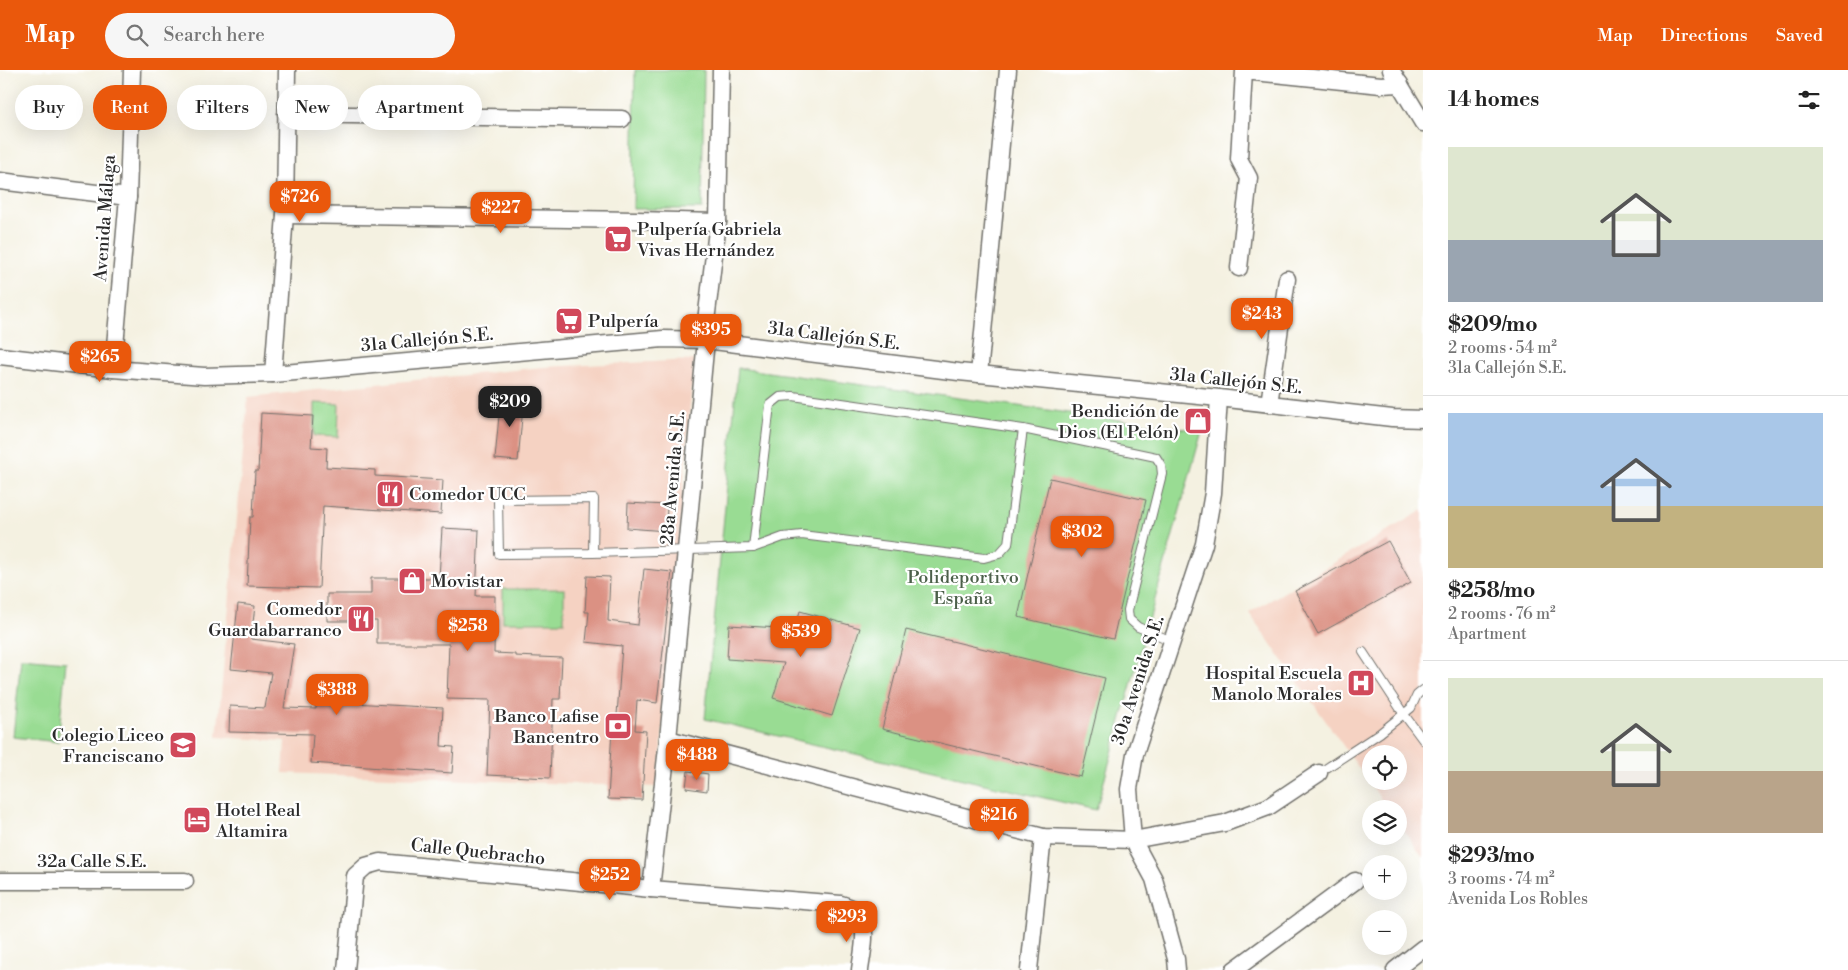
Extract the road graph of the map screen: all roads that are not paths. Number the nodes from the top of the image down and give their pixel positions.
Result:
1 (132, 70) edge
2 (286, 70) edge
3 (721, 70) edge
4 (1008, 70) edge
5 (1395, 77) edge
6 (286, 85) edge
7 (348, 115) edge
8 (622, 119) dead end
9 (1423, 124) edge
10 (286, 130) edge
11 (0, 181) edge
12 (128, 197) junction
13 (285, 215) junction
14 (718, 222) junction
15 (1239, 268) dead end
16 (1286, 279) dead end
17 (706, 340) junction
18 (0, 356) edge
19 (113, 369) junction
20 (273, 374) junction
21 (979, 374) junction
22 (1219, 398) junction
23 (1269, 404) junction
24 (1423, 419) edge
25 (1023, 429) junction
26 (753, 548) junction
27 (686, 549) junction
28 (593, 553) junction
29 (1172, 641) junction
30 (1363, 652) dead end
31 (1423, 690) edge
32 (1403, 713) junction
33 (668, 739) junction
34 (1423, 740) edge
35 (1319, 774) joint
36 (1043, 837) junction
37 (1134, 840) junction
38 (185, 880) dead end
39 (0, 881) edge
40 (1355, 882) dead end
41 (651, 889) junction
42 (1423, 948) edge
43 (346, 970) edge
44 (860, 970) edge
45 (1030, 970) edge
46 (1177, 970) edge
47 (1234, 970) edge
48 (1395, 970) edge

1 - 12 street, Avenida Málaga
2 - 6 street
3 - 14 street, 28a Avenida S.E.
4 - 21 street
5 - 9 street
5 - 15 street
7 - 8 street
10 - 13 street
11 - 12 street
12 - 19 street, Avenida Málaga
13 - 14 street
13 - 20 street
14 - 17 street, 28a Avenida S.E.
16 - 23 street
17 - 20 street, 31a Callejón S.E.
17 - 21 street, 31a Callejón S.E.
17 - 27 street, 28a Avenida S.E.
18 - 19 street, 31a Callejón S.E.
19 - 20 street, 31a Callejón S.E.
21 - 22 street, 31a Callejón S.E.
22 - 23 street, 31a Callejón S.E.
22 - 29 street, 30a Avenida S.E.
23 - 24 street, 31a Callejón S.E.
25 - 26 lane
25 - 26 lane
25 - 29 lane
26 - 27 lane
27 - 28 lane
27 - 33 street, 28a Avenida S.E.
28 - 28 lane
29 - 37 street, 30a Avenida S.E.
30 - 32 lane
31 - 32 lane
32 - 34 lane
32 - 35 lane
33 - 36 street
33 - 41 street, 28a Avenida S.E.
35 - 37 street
36 - 37 street
36 - 45 street
37 - 46 street, 30a Avenida S.E.
38 - 39 street, 32a Calle S.E.
40 - 47 street
41 - 43 street, Calle Quebracho
41 - 44 street, Calle Quebracho
42 - 48 street

